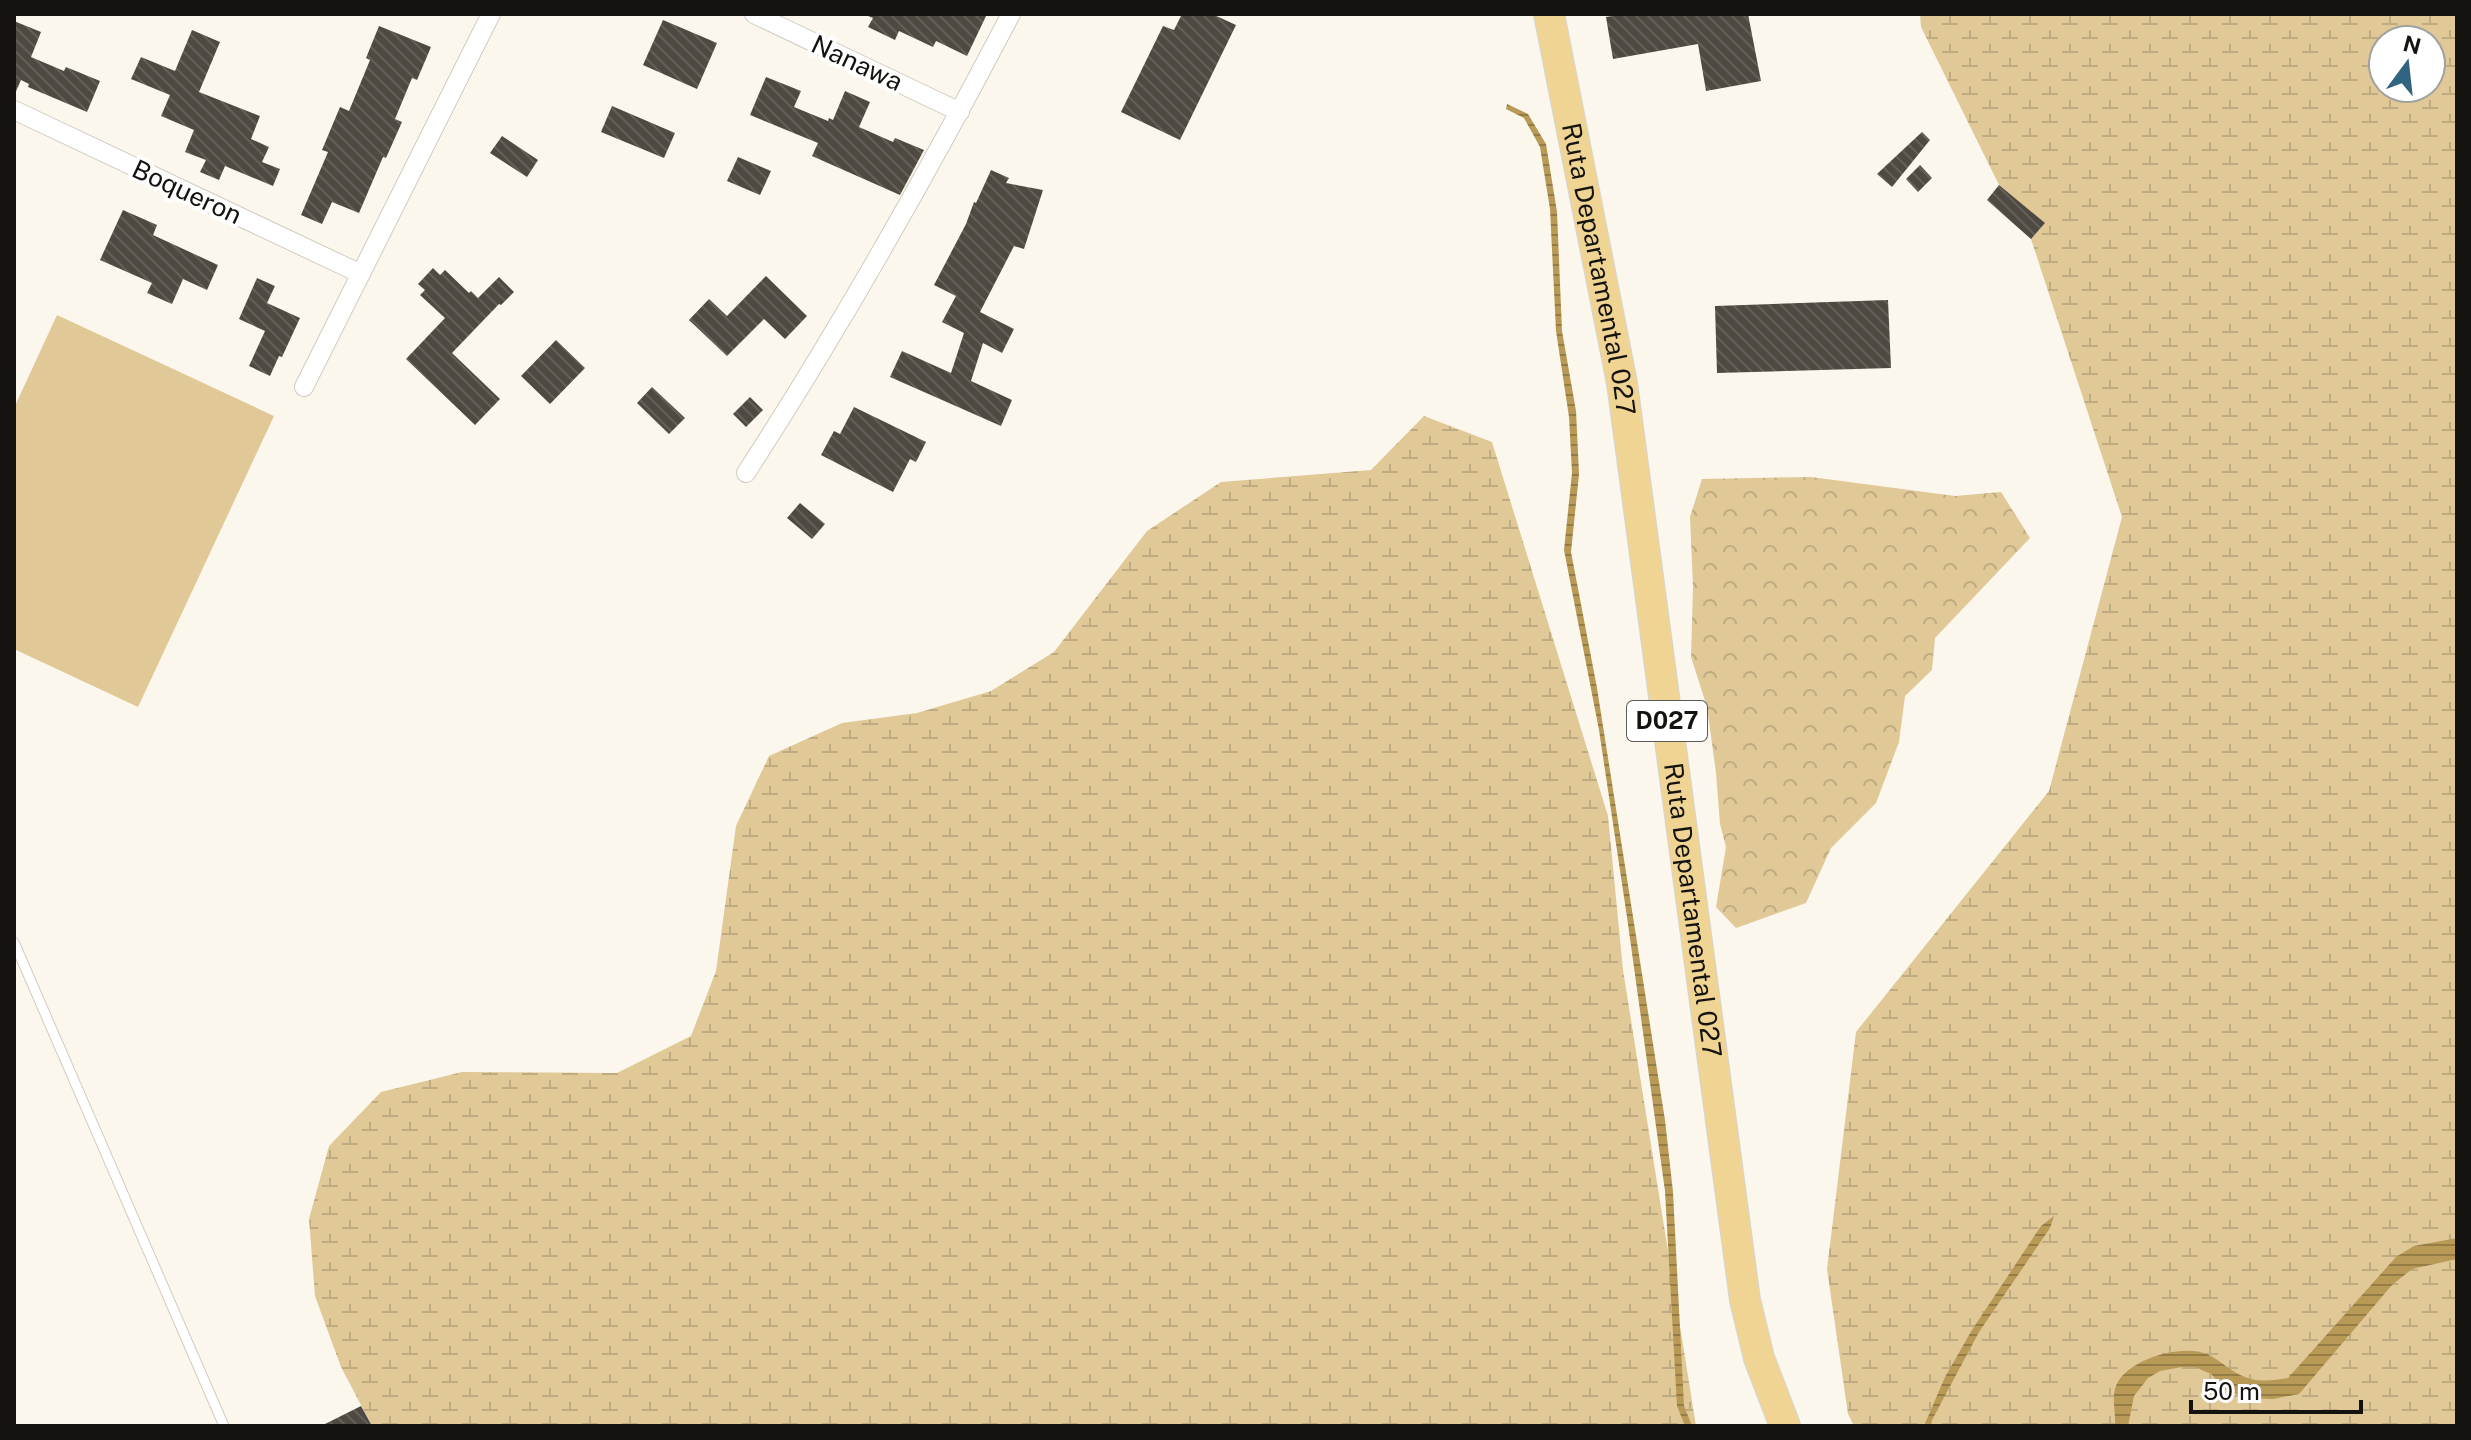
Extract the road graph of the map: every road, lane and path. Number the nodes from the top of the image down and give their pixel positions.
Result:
1 (491, 14) edge
2 (754, 14) edge
3 (1011, 14) edge
4 (1549, 14) edge
5 (14, 110) edge
6 (960, 112) junction
7 (361, 274) junction
8 (304, 387) dead end
9 (746, 473) dead end
10 (14, 942) edge
11 (224, 1426) edge
12 (1785, 1426) edge

1 - 7 street
2 - 6 street, Nanawa
3 - 6 street
4 - 12 main road, Ruta Departamental 027 / D027
5 - 7 street, Boqueron
6 - 9 street
7 - 8 street
10 - 11 lane

